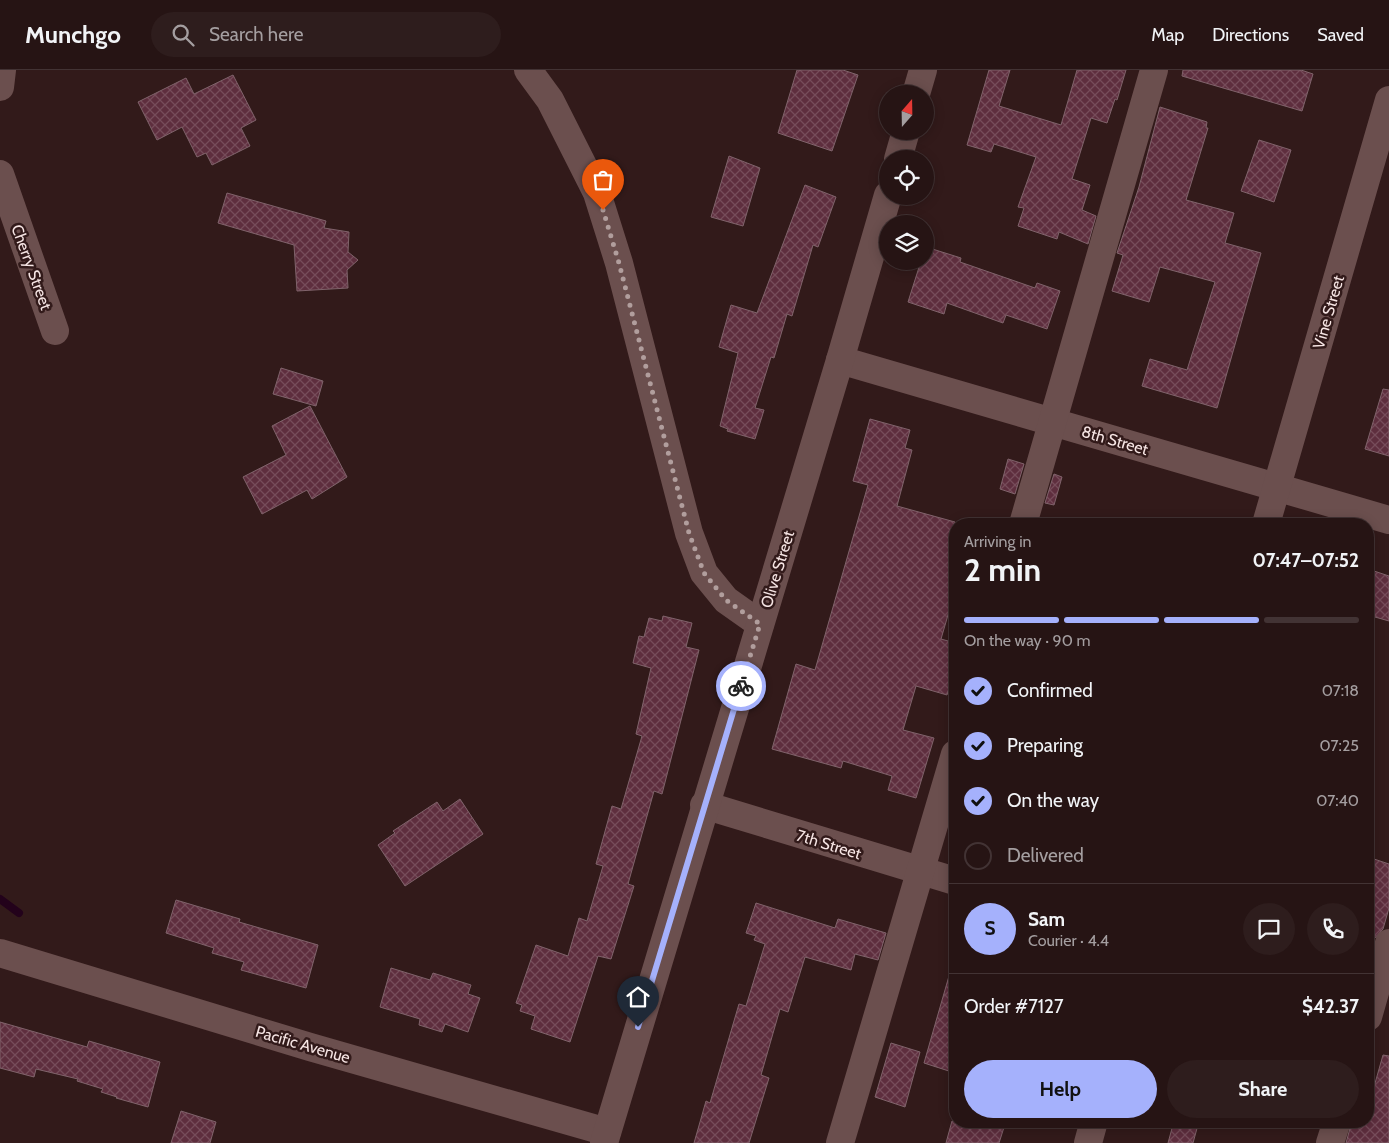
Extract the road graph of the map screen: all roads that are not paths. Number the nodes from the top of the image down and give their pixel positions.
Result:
1 (2, 70) edge
2 (528, 70) edge
3 (923, 70) edge
4 (1154, 70) edge
5 (919, 85) edge
6 (0, 87) edge
7 (1389, 100) edge
8 (0, 174) edge
9 (885, 205) edge
10 (55, 331) dead end
11 (840, 360) junction
12 (1053, 423) junction
13 (1277, 487) junction
14 (1025, 518) edge
15 (1268, 518) edge
16 (1389, 520) edge
17 (760, 624) junction
18 (949, 774) edge
19 (704, 805) junction
20 (920, 872) junction
21 (949, 880) edge
22 (1389, 942) edge
23 (0, 953) edge
24 (1374, 1003) edge
25 (1092, 1128) edge
26 (1335, 1128) edge
27 (605, 1138) edge
28 (840, 1143) edge
29 (1088, 1143) edge
30 (1330, 1143) edge

1 - 6 street
2 - 17 street
3 - 5 street
4 - 12 street
7 - 13 street, Vine Street
8 - 10 street, Cherry Street
9 - 11 street, Olive Street
11 - 12 street, 8th Street
11 - 17 street, Olive Street
12 - 13 street, 8th Street
12 - 14 street
13 - 15 street, Vine Street
13 - 16 street, 8th Street
17 - 19 street, Olive Street
18 - 20 street
19 - 20 street, 7th Street
19 - 27 street, Olive Street
20 - 21 street, 7th Street
20 - 28 street
22 - 24 street
23 - 27 street, Pacific Avenue
25 - 29 street
26 - 30 street

